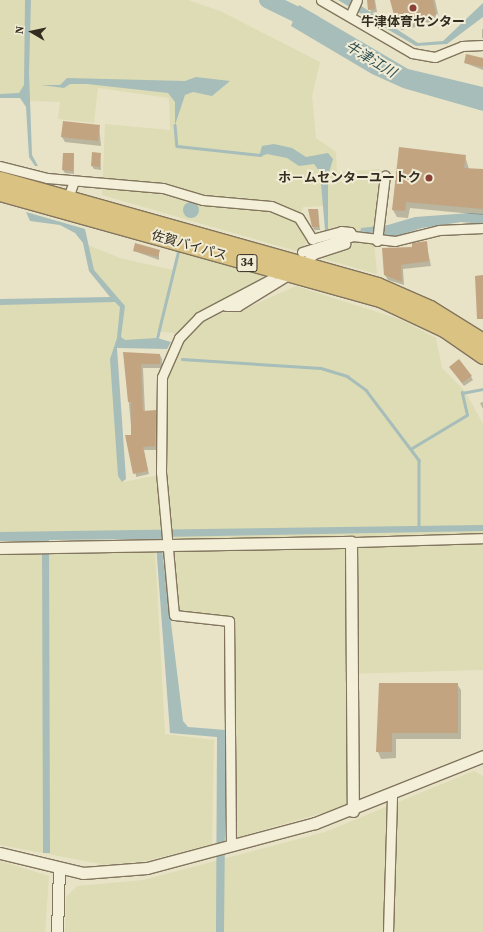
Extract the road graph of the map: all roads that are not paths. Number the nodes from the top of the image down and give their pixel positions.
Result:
1 (321, 0) edge
2 (354, 8) edge
3 (483, 45) edge
4 (0, 166) edge
5 (385, 175) dead end
6 (0, 179) edge
7 (74, 181) junction
8 (0, 192) edge
9 (68, 198) junction
10 (483, 228) edge
11 (353, 236) junction
12 (364, 238) junction
13 (377, 241) junction
14 (302, 258) junction
15 (290, 274) junction
16 (271, 279) dead end
17 (226, 306) junction
18 (483, 341) edge
19 (483, 356) edge
20 (483, 538) edge
21 (351, 542) junction
22 (167, 543) junction
23 (0, 548) edge
24 (482, 757) edge
25 (392, 794) junction
26 (353, 811) junction
27 (231, 846) junction
28 (0, 852) edge
29 (59, 870) junction
30 (57, 932) edge
31 (388, 932) edge

1 - 2 street
2 - 3 street
4 - 7 street
5 - 13 street
6 - 9 highway, 佐賀バイパス / 34
7 - 9 street
7 - 11 street
8 - 15 highway, 佐賀バイパス / 34
9 - 14 highway, 佐賀バイパス / 34
10 - 13 street
11 - 12 street
11 - 14 street
12 - 13 street
12 - 14 street
14 - 18 highway, 佐賀バイパス / 34
15 - 17 street
15 - 19 highway, 佐賀バイパス / 34
16 - 17 street
17 - 22 street
20 - 21 street
21 - 22 street
21 - 26 street
22 - 23 street
22 - 27 street
24 - 25 street
25 - 26 street
25 - 31 street
26 - 27 street
27 - 29 street
28 - 29 street
29 - 30 street

